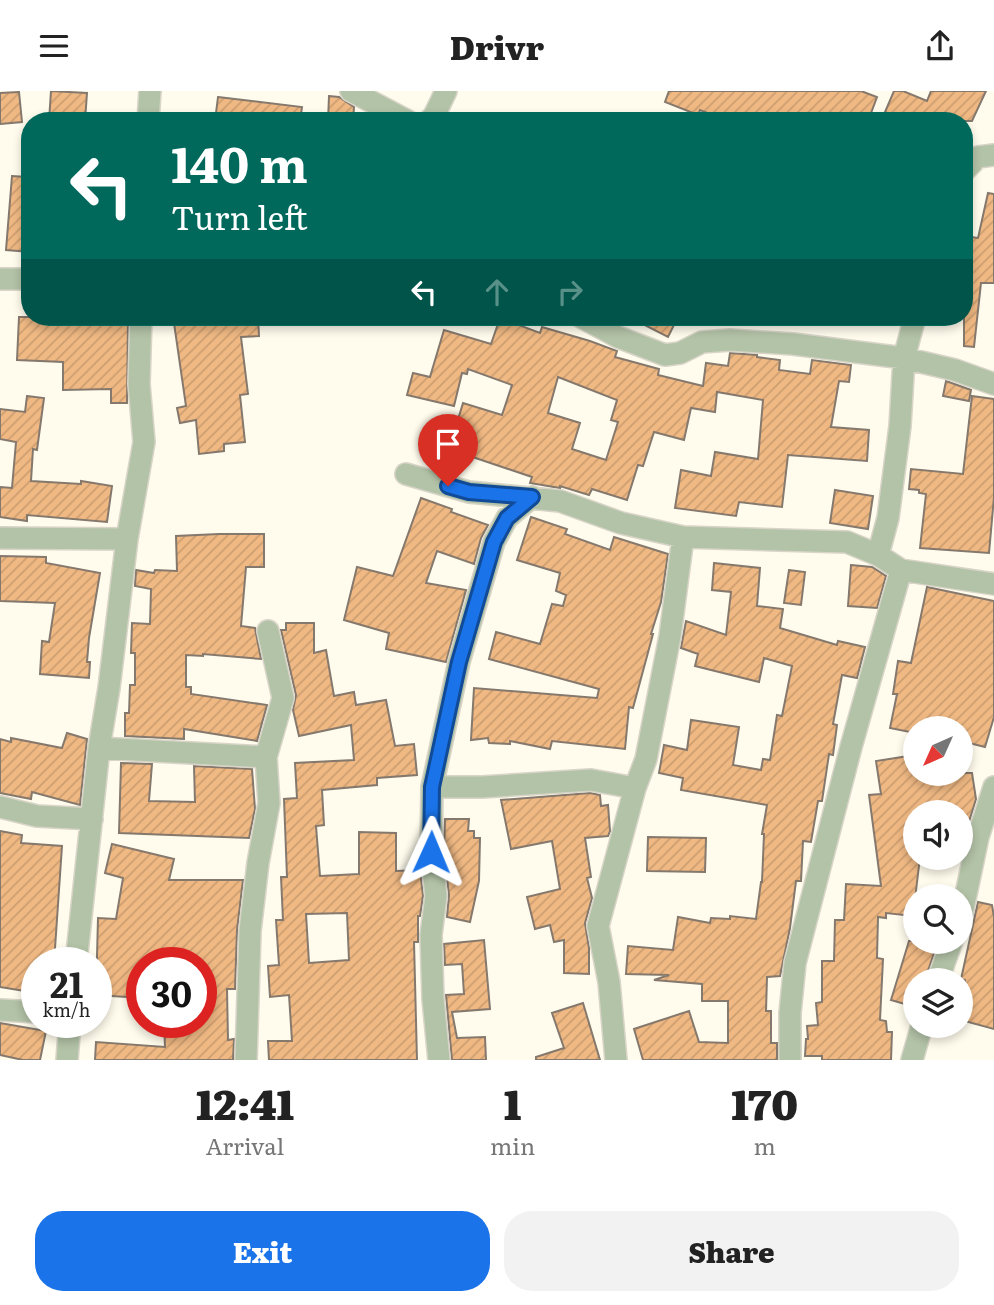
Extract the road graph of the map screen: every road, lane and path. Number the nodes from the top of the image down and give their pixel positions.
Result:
1 (150, 91) edge
2 (352, 91) edge
3 (446, 91) edge
4 (149, 112) edge
5 (391, 112) edge
6 (436, 112) edge
7 (994, 155) edge
8 (973, 162) edge
9 (0, 279) edge
10 (21, 279) edge
11 (141, 326) edge
12 (598, 326) edge
13 (913, 326) edge
14 (904, 358) junction
15 (994, 384) edge
16 (406, 474) dead end
17 (532, 497) junction
18 (683, 537) junction
19 (0, 538) edge
20 (127, 539) junction
21 (878, 555) junction
22 (901, 570) junction
23 (994, 584) edge
24 (268, 631) dead end
25 (99, 748) junction
26 (267, 757) junction
27 (432, 787) junction
28 (994, 787) edge
29 (635, 788) junction
30 (0, 807) edge
31 (92, 820) junction
32 (968, 884) edge
33 (78, 947) edge
34 (0, 1010) edge
35 (21, 1011) edge
36 (69, 1038) edge
37 (918, 1038) edge
38 (67, 1060) edge
39 (246, 1060) edge
40 (439, 1060) edge
41 (617, 1060) edge
42 (790, 1060) edge
43 (912, 1060) edge

1 - 4 street
2 - 5 street
3 - 6 street
7 - 8 street
9 - 10 street
11 - 20 street
12 - 14 street
13 - 14 street
14 - 15 street
14 - 21 street
16 - 17 street
17 - 18 street
17 - 27 street
18 - 21 street
18 - 29 street
19 - 20 street
20 - 25 street
21 - 22 street
22 - 23 street
22 - 42 street
24 - 26 street
25 - 26 street
25 - 31 street
26 - 39 street
27 - 29 street
27 - 40 street
28 - 32 street
29 - 41 street
30 - 31 street
31 - 33 street
34 - 35 street
36 - 38 street
37 - 43 street

